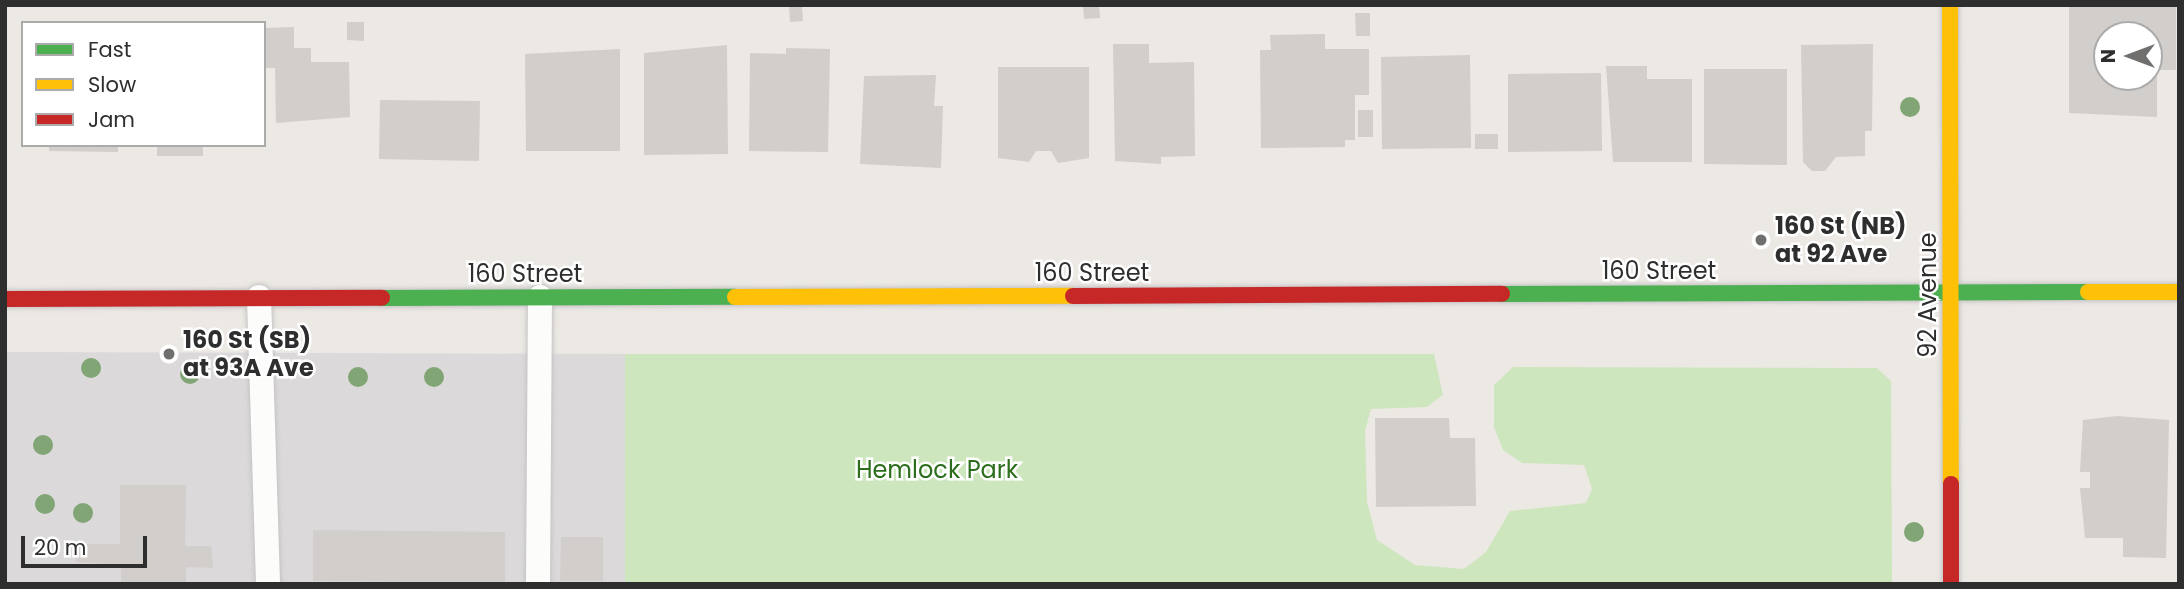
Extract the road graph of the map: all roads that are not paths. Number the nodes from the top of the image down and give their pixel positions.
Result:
1 (1950, 5) edge
2 (1951, 292) junction
3 (2179, 292) edge
4 (540, 297) junction
5 (259, 298) junction
6 (5, 299) edge
7 (268, 584) edge
8 (538, 584) edge
9 (1951, 584) edge

1 - 2 main road, 92 Avenue
2 - 3 main road, 160 Street
2 - 4 main road, 160 Street
2 - 9 main road, 92 Avenue
4 - 5 main road, 160 Street
4 - 8 lane
5 - 6 main road, 160 Street
5 - 7 lane

